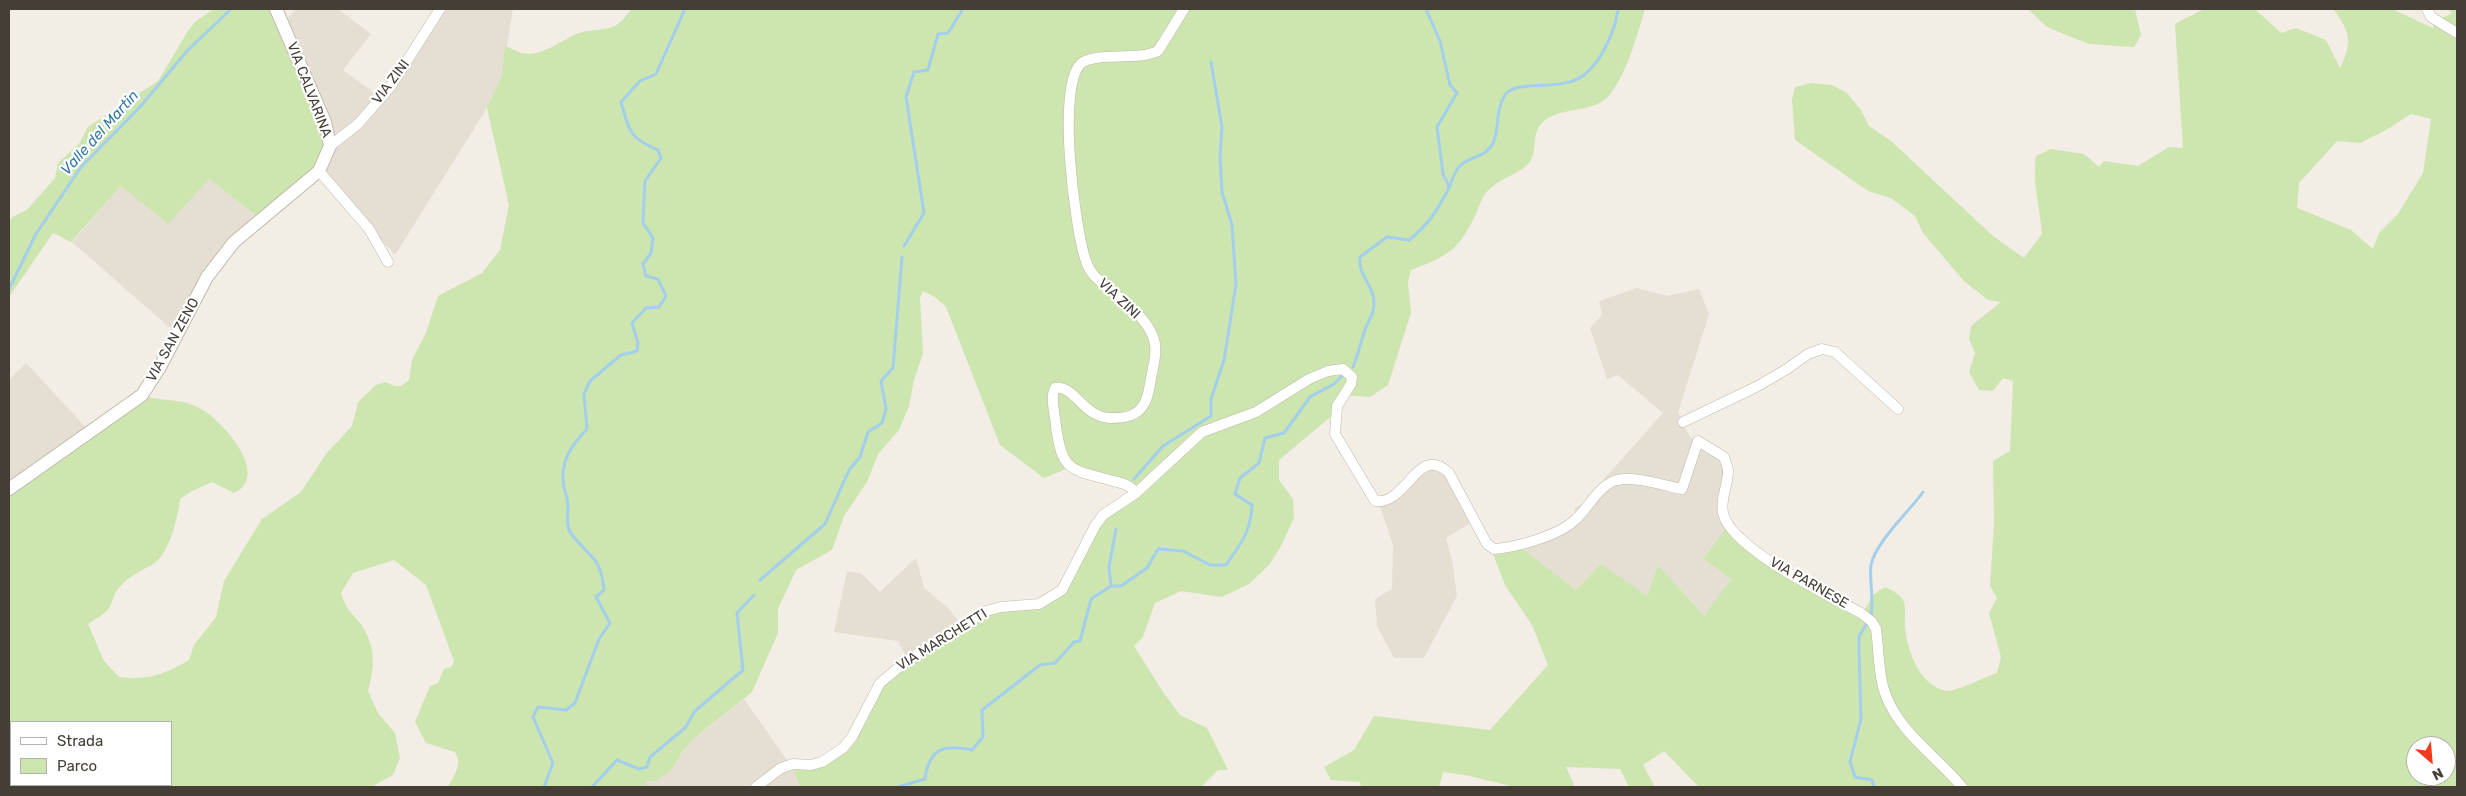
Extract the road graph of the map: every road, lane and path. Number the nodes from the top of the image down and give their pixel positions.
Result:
1 (276, 9) edge
2 (440, 9) edge
3 (1184, 9) edge
4 (2427, 9) edge
5 (2457, 33) edge
6 (330, 146) junction
7 (319, 171) junction
8 (388, 262) dead end
9 (1898, 409) dead end
10 (1683, 422) dead end
11 (1221, 424) joint
12 (9, 489) edge
13 (1136, 493) junction
14 (756, 787) edge
15 (1962, 787) edge

1 - 6 street, VIA CALVARINA
2 - 6 street, VIA ZINI
3 - 13 street, VIA ZINI
4 - 5 street
6 - 7 street, VIA CALVARINA
7 - 8 street
7 - 12 street, VIA SAN ZENO
9 - 10 street
11 - 13 street, VIA MARCHETTI
11 - 15 street, VIA PARNESE
13 - 14 street, VIA MARCHETTI

